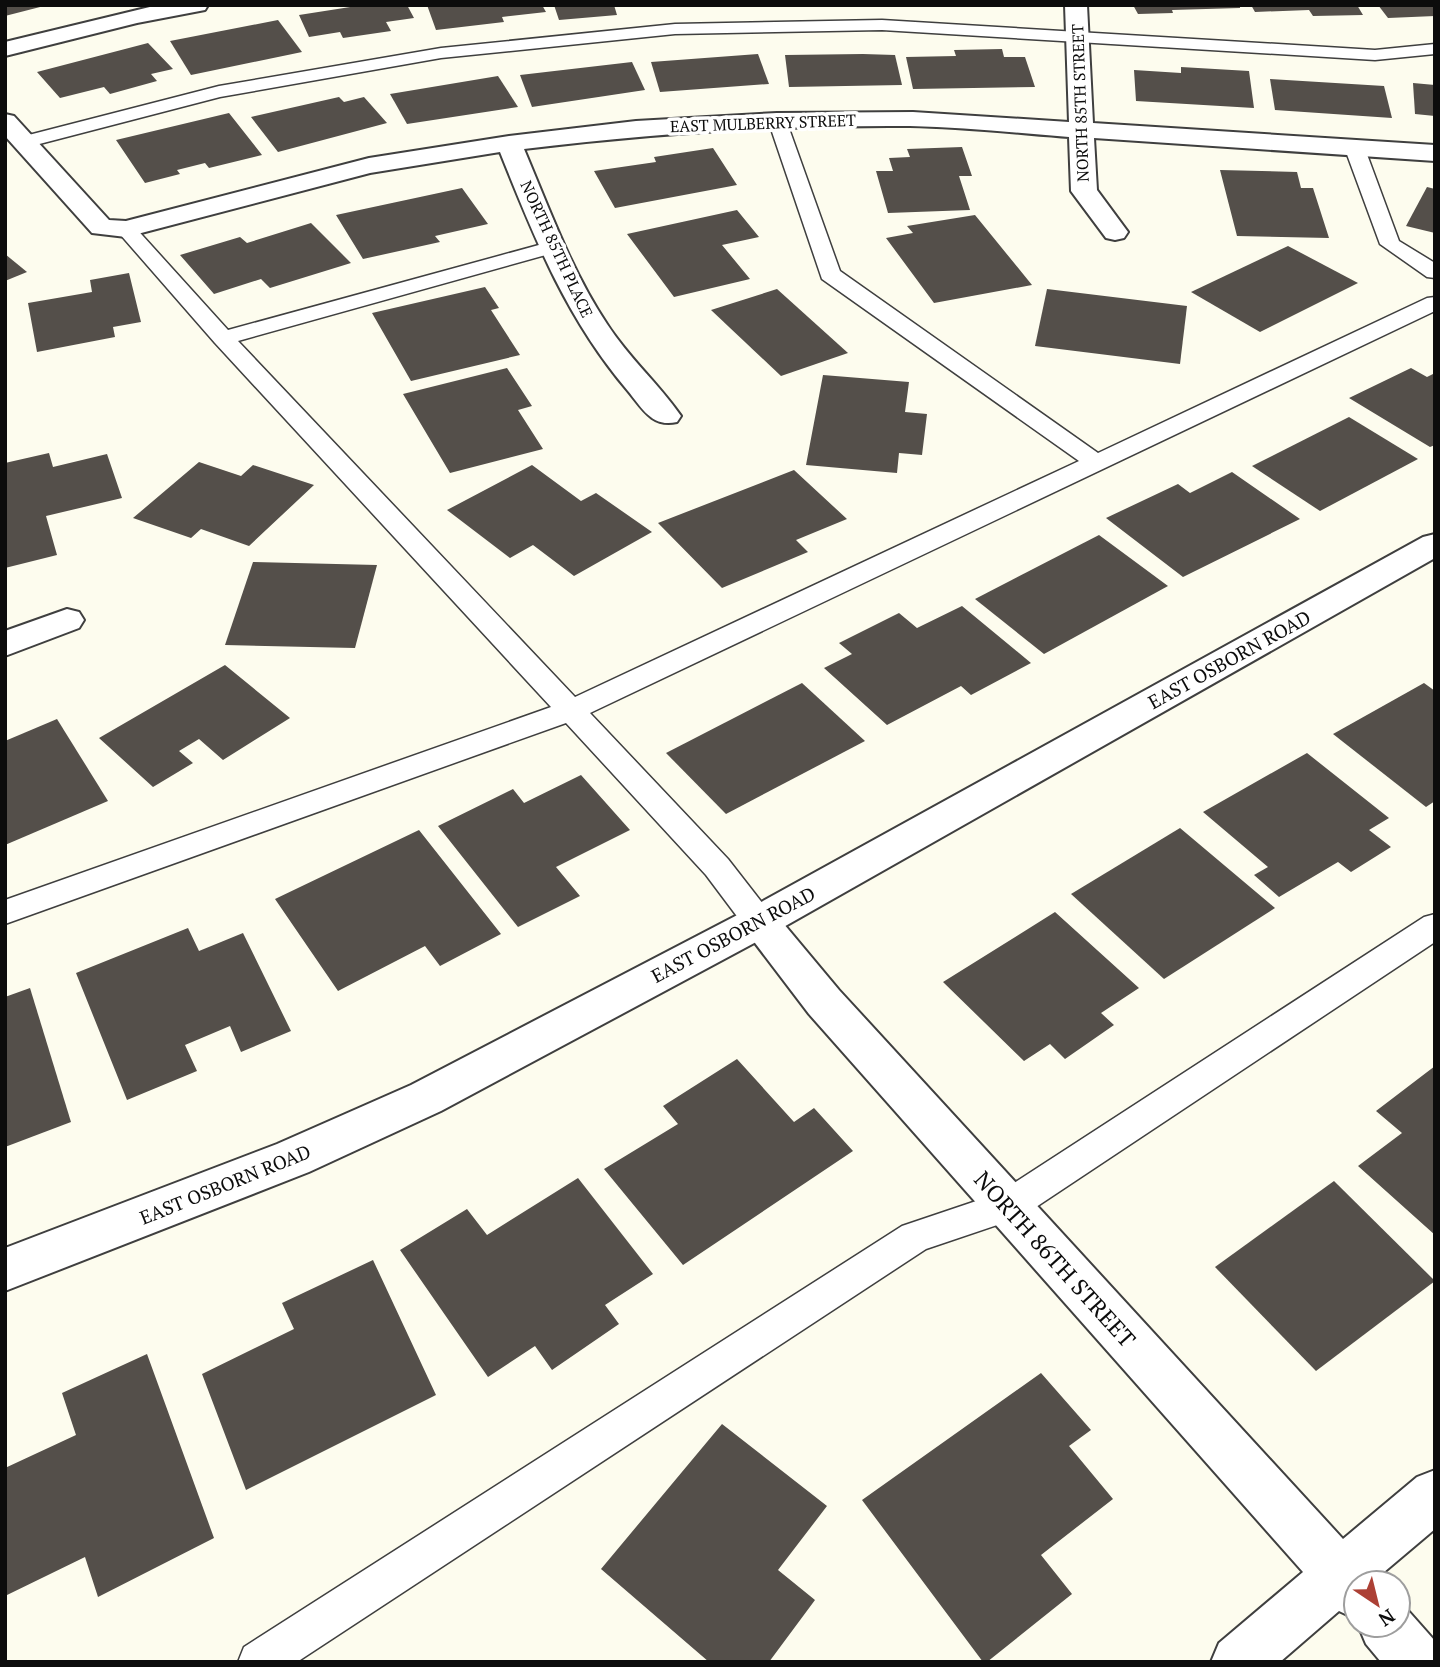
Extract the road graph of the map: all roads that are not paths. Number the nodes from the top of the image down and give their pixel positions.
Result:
1 (197, 5) edge
2 (1076, 5) edge
3 (1077, 35) junction
4 (5, 49) edge
5 (1435, 49) edge
6 (5, 121) edge
7 (777, 121) junction
8 (1080, 130) junction
9 (24, 142) junction
10 (509, 143) junction
11 (1355, 149) junction
12 (1435, 153) edge
13 (114, 228) junction
14 (1115, 232) dead end
15 (553, 247) junction
16 (1435, 272) edge
17 (1435, 303) edge
18 (223, 338) junction
19 (666, 416) dead end
20 (1097, 463) junction
21 (1435, 544) edge
22 (67, 620) dead end
23 (5, 644) edge
24 (570, 711) junction
25 (5, 912) edge
26 (759, 922) junction
27 (1435, 926) edge
28 (1008, 1206) junction
29 (5, 1270) edge
30 (1435, 1495) edge
31 (1363, 1569) edge
32 (1342, 1576) edge
33 (1342, 1589) edge
34 (1397, 1639) edge
35 (259, 1662) edge
36 (1238, 1662) edge
37 (1417, 1662) edge

1 - 4 street
2 - 3 street, NORTH 85TH STREET
3 - 5 lane
3 - 8 street, NORTH 85TH STREET
3 - 9 lane
6 - 9 street
7 - 8 street, EAST MULBERRY STREET
7 - 10 street, EAST MULBERRY STREET
7 - 20 lane
8 - 11 street, EAST MULBERRY STREET
8 - 14 street, NORTH 85TH STREET
9 - 13 street
10 - 13 street, EAST MULBERRY STREET
10 - 15 street, NORTH 85TH PLACE
11 - 12 street, EAST MULBERRY STREET
11 - 16 lane
13 - 18 lane
15 - 18 lane
15 - 19 street, NORTH 85TH PLACE
17 - 20 lane
18 - 24 lane
20 - 24 lane
21 - 26 street, EAST OSBORN ROAD
22 - 23 street
24 - 25 lane
24 - 26 lane
26 - 28 street, NORTH 86TH STREET
26 - 29 street, EAST OSBORN ROAD
27 - 28 lane
28 - 32 street, NORTH 86TH STREET
28 - 35 lane
30 - 31 street
33 - 36 street
34 - 37 street

